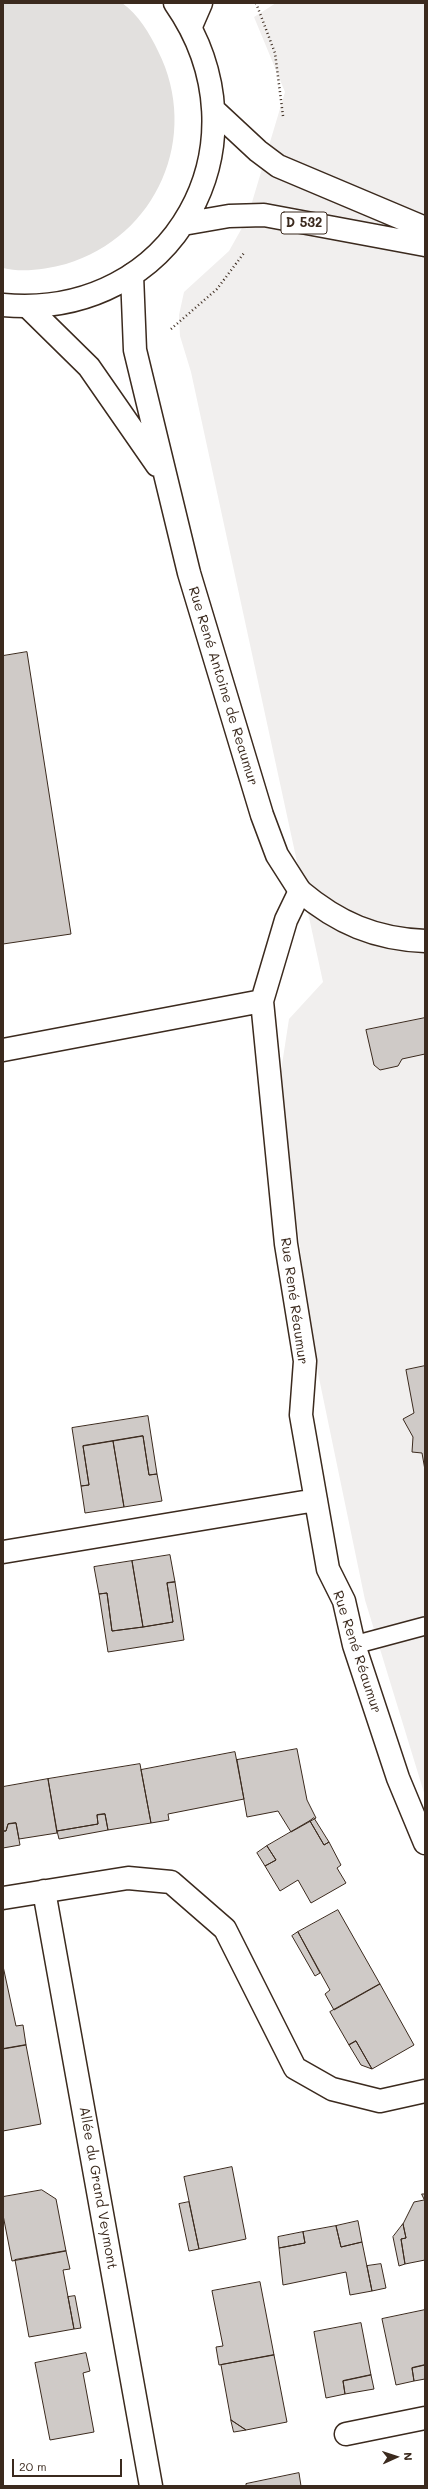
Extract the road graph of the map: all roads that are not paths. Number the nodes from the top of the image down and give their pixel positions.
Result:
1 (175, 3) edge
2 (201, 3) edge
3 (191, 26) junction
4 (215, 111) junction
5 (183, 224) junction
6 (425, 228) edge
7 (425, 245) edge
8 (132, 275) junction
9 (3, 304) edge
10 (28, 307) junction
11 (164, 474) junction
12 (300, 891) junction
13 (425, 941) edge
14 (262, 1001) junction
15 (3, 1050) edge
16 (316, 1500) junction
17 (3, 1552) edge
18 (425, 1626) edge
19 (354, 1645) junction
20 (425, 1843) edge
21 (44, 1891) junction
22 (3, 1898) edge
23 (425, 2091) edge
24 (425, 2418) edge
25 (346, 2434) dead end
26 (151, 2486) edge

1 - 3 street
2 - 3 street
3 - 4 street
4 - 5 street
4 - 6 street
5 - 7 street, D 532
5 - 8 street
8 - 10 street
8 - 11 street, Rue René Antoine de Reaumur
9 - 10 street
10 - 11 street, Rue René Antoine de Reaumur
11 - 12 street, Rue René Antoine de Reaumur
12 - 13 street, Rue René Antoine de Reaumur
12 - 14 street, Rue René Réaumur
14 - 15 street
14 - 16 street, Rue René Réaumur
16 - 17 street
16 - 19 street, Rue René Réaumur
18 - 19 lane
19 - 20 street, Rue René Réaumur
21 - 22 street
21 - 23 street
21 - 26 street, Allée du Grand Veymont
24 - 25 street

